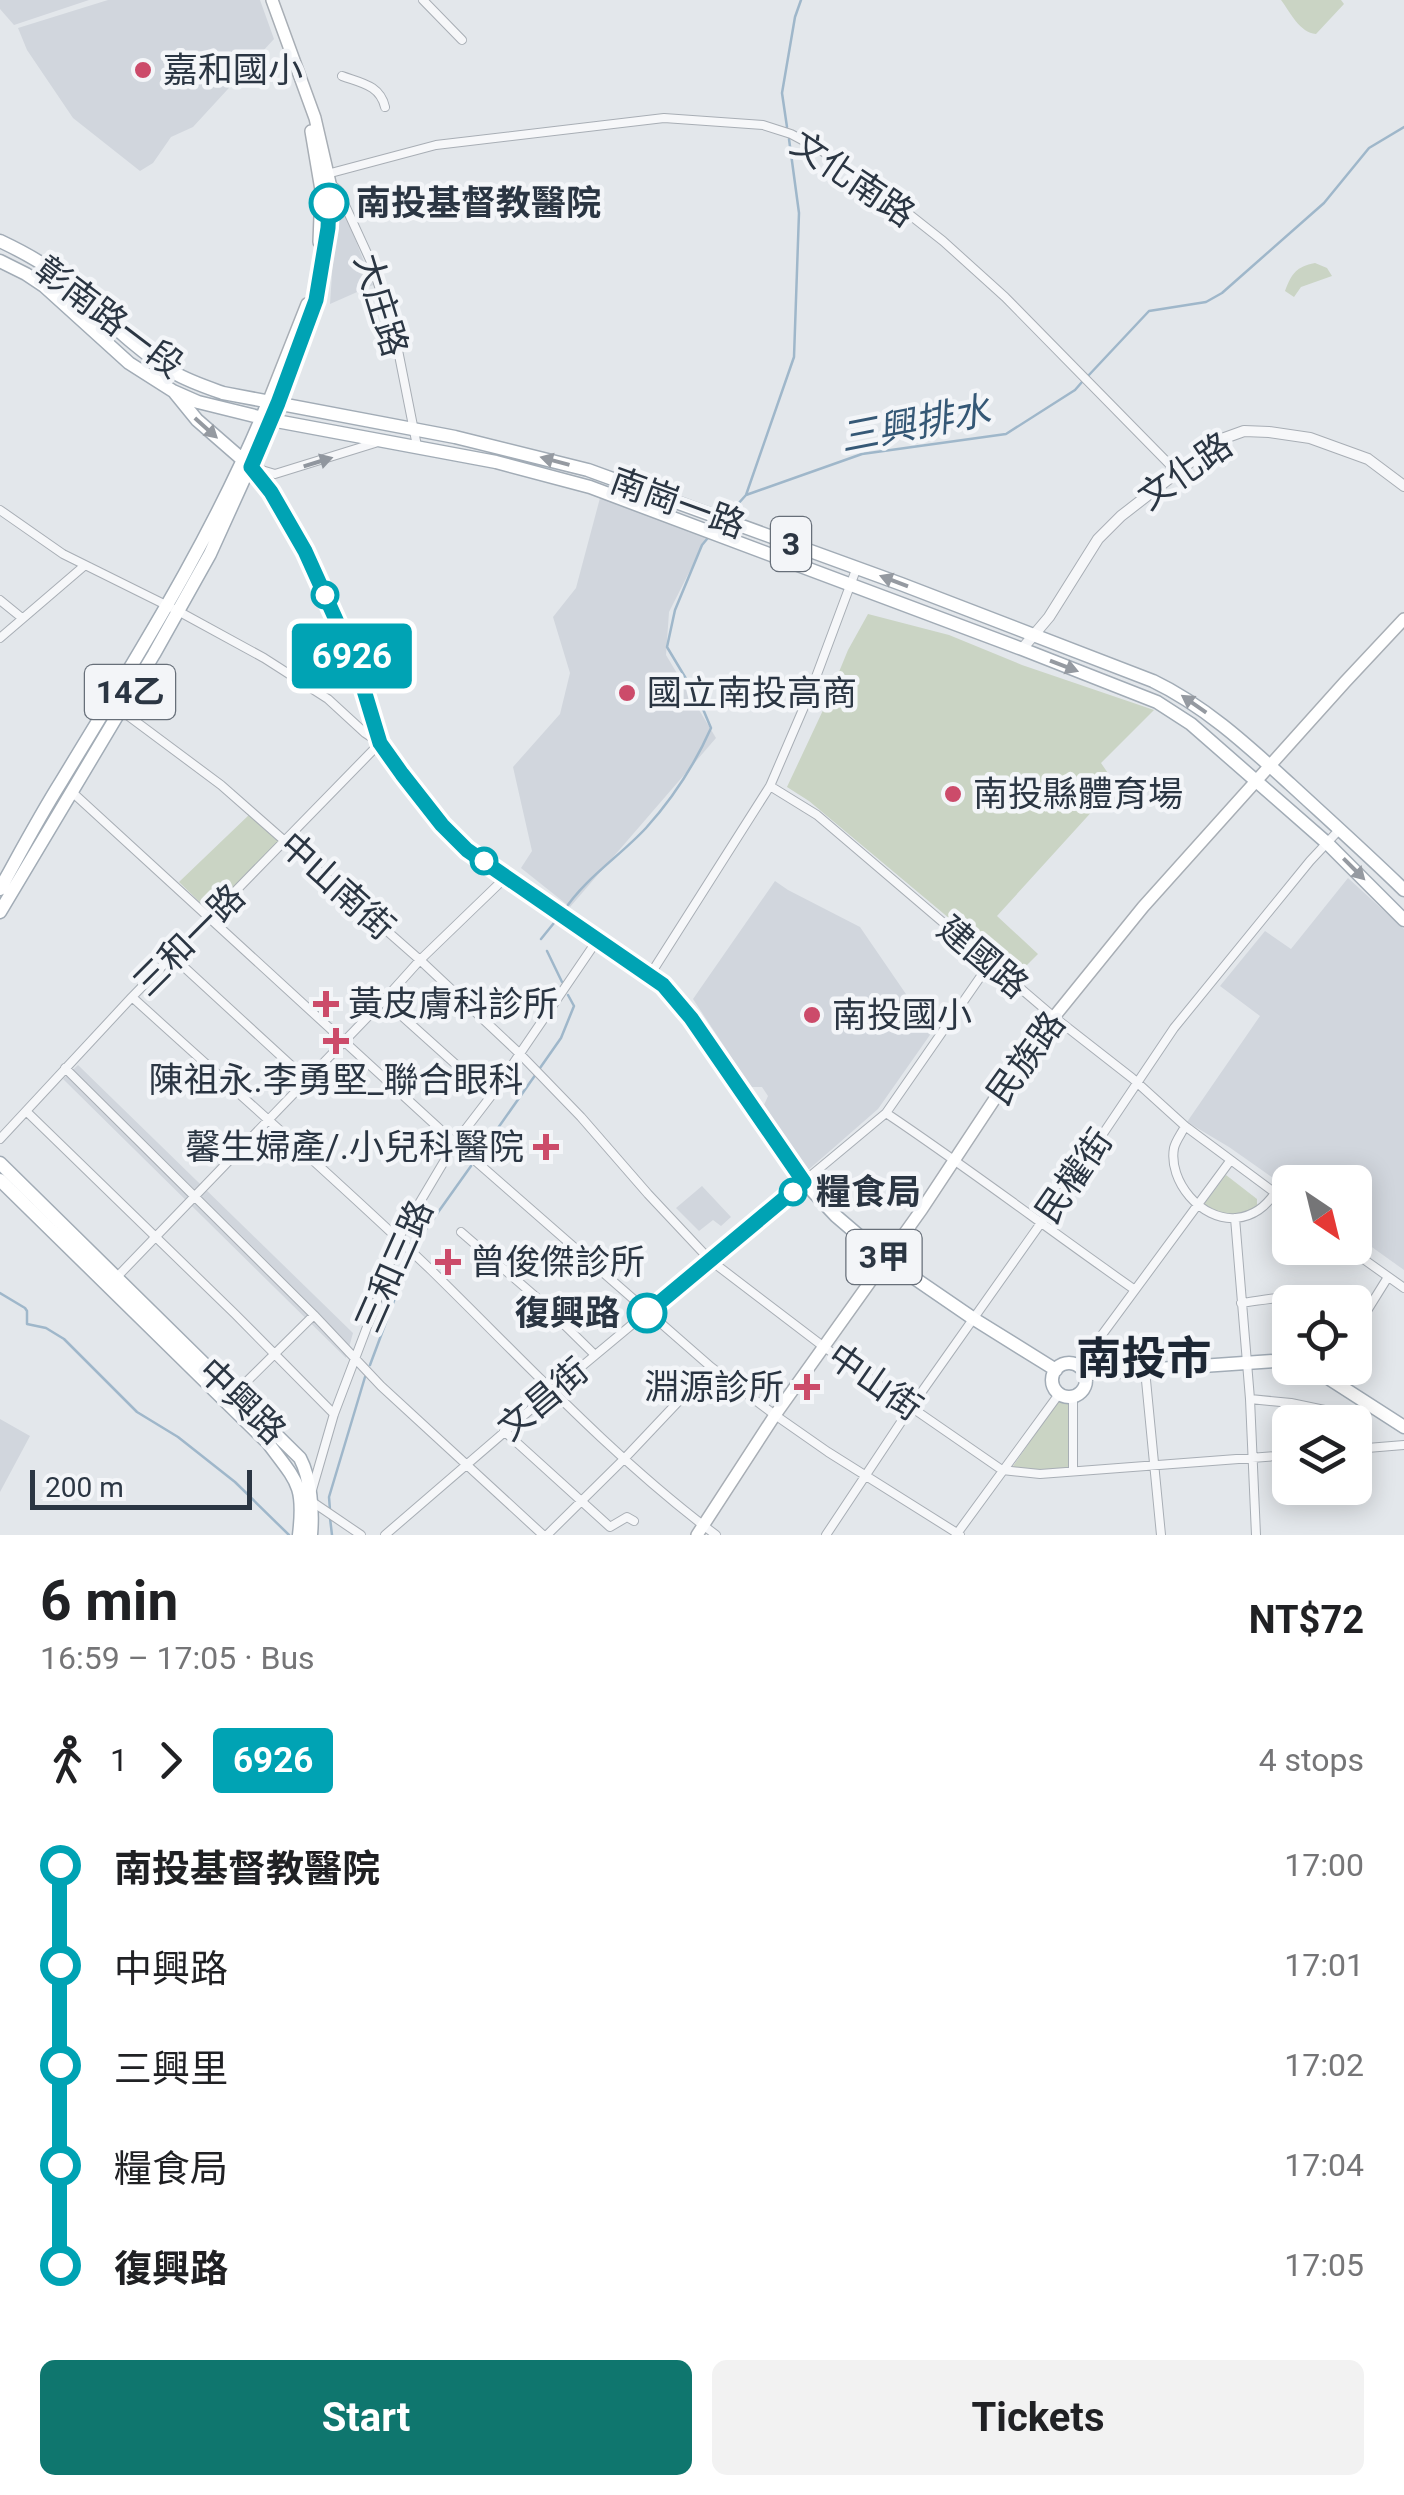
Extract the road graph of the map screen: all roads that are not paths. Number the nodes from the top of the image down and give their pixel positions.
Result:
1 (269, 0) edge
2 (423, 0) edge
3 (462, 40) dead end
4 (342, 76) dead end
5 (386, 107) dead end
6 (324, 180) junction
7 (0, 240) edge
8 (0, 261) edge
9 (173, 391) junction
10 (274, 401) junction
11 (267, 418) junction
12 (414, 430) junction
13 (383, 439) junction
14 (417, 446) junction
15 (247, 464) junction
16 (1176, 471) junction
17 (1404, 486) edge
18 (0, 510) edge
19 (84, 566) junction
20 (857, 567) junction
21 (850, 585) junction
22 (0, 600) edge
23 (173, 609) junction
24 (22, 618) junction
25 (1404, 619) edge
26 (1033, 634) junction
27 (0, 638) edge
28 (1022, 649) junction
29 (116, 706) junction
30 (380, 743) junction
31 (1270, 766) junction
32 (1256, 780) junction
33 (770, 786) junction
34 (66, 787) junction
35 (1339, 830) junction
36 (286, 840) junction
37 (1328, 842) junction
38 (506, 877) junction
39 (0, 889) edge
40 (1404, 890) edge
41 (0, 912) edge
42 (210, 919) junction
43 (1404, 920) edge
44 (598, 940) junction
45 (172, 956) junction
46 (420, 960) junction
47 (990, 963) junction
48 (650, 975) junction
49 (132, 998) junction
50 (384, 1000) junction
51 (1054, 1017) junction
52 (345, 1041) junction
53 (520, 1054) junction
54 (65, 1068) junction
55 (307, 1080) junction
56 (546, 1082) joint
57 (1138, 1084) junction
58 (491, 1096) junction
59 (26, 1111) junction
60 (886, 1113) junction
61 (267, 1120) junction
62 (1186, 1126) junction
63 (0, 1139) edge
64 (456, 1143) junction
65 (954, 1158) junction
66 (1230, 1161) junction
67 (0, 1163) edge
68 (0, 1180) edge
69 (804, 1182) junction
70 (1272, 1190) edge
71 (1272, 1197) edge
72 (194, 1198) junction
73 (30, 1201) junction
74 (1198, 1204) junction
75 (1235, 1218) junction
76 (1040, 1224) junction
77 (461, 1232) dead end
78 (155, 1238) junction
79 (398, 1239) junction
80 (885, 1258) junction
81 (710, 1260) junction
82 (1371, 1265) edge
83 (1388, 1277) junction
84 (112, 1282) junction
85 (1404, 1288) edge
86 (1135, 1290) junction
87 (1272, 1300) edge
88 (1372, 1302) edge
89 (1241, 1303) junction
90 (647, 1313) junction
91 (314, 1315) junction
92 (974, 1319) junction
93 (824, 1347) junction
94 (276, 1354) junction
95 (596, 1356) junction
96 (354, 1357) junction
97 (1272, 1363) edge
98 (1247, 1364) junction
99 (711, 1366) junction
100 (1145, 1369) junction
101 (1056, 1370) junction
102 (1082, 1370) junction
103 (1347, 1385) edge
104 (551, 1392) junction
105 (1066, 1396) junction
106 (1250, 1398) junction
107 (230, 1399) junction
108 (1305, 1405) edge
109 (912, 1407) junction
110 (334, 1414) junction
111 (775, 1415) junction
112 (1404, 1427) edge
113 (504, 1431) junction
114 (272, 1439) junction
115 (1404, 1444) edge
116 (1372, 1447) edge
117 (1272, 1456) edge
118 (1252, 1458) junction
119 (624, 1459) junction
120 (466, 1464) junction
121 (1154, 1467) junction
122 (1002, 1470) junction
123 (1073, 1471) junction
124 (866, 1476) junction
125 (298, 1484) junction
126 (310, 1500) junction
127 (580, 1501) junction
128 (302, 1514) junction
129 (634, 1521) dead end
130 (701, 1530) edge
131 (958, 1534) edge
132 (299, 1535) edge
133 (311, 1535) edge
134 (362, 1535) edge
135 (385, 1535) edge
136 (545, 1535) edge
137 (716, 1535) edge
138 (826, 1535) edge
139 (1160, 1535) edge
140 (1256, 1535) edge

1 - 6 main road, 大庄路
2 - 3 street
4 - 5 street
6 - 10 main road
6 - 12 street, 大庄路
6 - 16 street, 文化南路
7 - 10 main road, 彰南路一段 / 3
8 - 9 main road, 彰南路一段 / 3
9 - 11 main road, 彰南路一段 / 3
9 -> 15 main road, 彰南路一段 / 3甲
10 - 11 main road, 14乙
10 - 12 main road, 南崗一路 / 3
11 - 13 main road, 南崗一路 / 3
11 - 15 main road, 14乙
12 - 14 street, 大庄路
20 -> 12 main road, 南崗一路 / 3
13 - 14 main road, 南崗一路 / 3
15 -> 13 street
14 - 21 main road, 南崗一路 / 3
15 - 23 main road, 14乙
15 - 30 main road, 彰南路一段 / 3甲
16 - 17 street, 文化路
16 - 26 street, 文化路
18 - 19 street
19 - 23 street
19 - 24 street
20 - 21 street
26 -> 20 main road, 南崗一路 / 3
21 - 28 main road, 南崗一路 / 3
21 - 33 street
22 - 24 street
23 - 29 main road, 14乙
23 - 30 street
24 - 27 street
25 - 31 main road, 民族路
26 - 28 street, 文化路
31 -> 26 main road, 南崗一路 / 3
28 -> 32 main road, 南崗一路 / 3
29 - 34 main road, 14乙
29 - 36 street, 中山南街
30 - 36 street, 三和一路
30 - 38 main road, 彰南路一段 / 3甲
31 - 32 main road, 民族路
31 - 35 main road, 3
32 - 37 main road, 3
32 - 51 main road, 民族路
33 - 47 street, 建國路
33 - 48 street
34 - 39 main road, 14乙
34 - 41 main road, 14乙
34 - 42 street
35 - 37 street, 民權街
35 - 40 main road, 3
36 - 42 street, 三和一路
36 - 46 street, 中山南街
37 -> 43 main road, 3
37 - 57 street, 民權街
38 - 44 main road, 彰南路一段 / 3甲
38 - 46 street
42 - 45 street, 三和一路
42 - 52 street
44 - 48 main road, 彰南路一段 / 3甲
44 - 53 street, 三和三路
45 - 49 street, 三和一路
45 - 55 street
46 - 50 street
46 - 53 street, 中山南街
47 - 51 street, 建國路
47 - 60 street, 文昌街
48 - 69 main road, 彰南路一段 / 3甲
49 - 54 street, 三和一路
49 - 61 street
50 - 52 street
50 - 58 street
51 - 57 street, 建國路
51 - 65 main road, 民族路
52 - 55 street
52 - 64 street
53 - 56 street, 中山南街
53 - 58 street, 三和三路
54 - 59 street, 三和一路
54 - 72 street
55 - 61 street
56 - 81 street, 中山街
57 - 62 street, 建國路
57 - 76 street, 民權街
58 - 64 street, 三和三路
59 - 63 street, 三和一路
59 - 78 street
60 - 65 street
60 - 69 street, 文昌街
61 - 72 street
61 - 79 street
62 - 66 street, 建國路
62 - 74 street
64 - 79 street, 三和三路
64 - 90 street
65 - 76 street
65 - 80 main road, 民族路
66 - 70 street, 建國路
66 - 74 street
67 - 73 main road, 中興路
68 - 73 main road, 中興路
69 - 80 main road, 彰南路一段 / 3甲
69 - 81 street, 文昌街
71 - 75 street
72 - 78 street
72 - 91 street
73 - 84 main road, 中興路
74 - 75 street
74 - 86 street
75 - 89 street
76 - 86 street
76 - 92 street, 民權街
77 - 95 street
78 - 84 street
78 - 94 street
79 - 96 street, 三和三路
79 - 104 street
80 - 92 main road, 彰南路一段 / 3甲
80 - 93 main road, 民族路
81 - 90 street, 文昌街
81 - 93 street, 中山街
82 - 83 street
83 - 85 street
83 - 88 street
84 - 107 main road, 中興路
86 - 102 street
87 - 89 street
89 - 98 street
90 - 95 street, 文昌街
90 - 99 street
91 - 94 street
91 - 96 street
92 - 101 main road, 3甲
92 - 109 street, 民權街
93 - 109 street, 中山街
93 - 111 main road, 民族路
94 - 107 street
94 - 110 street
95 - 104 street, 文昌街
96 - 110 street, 三和三路
96 - 120 street
97 - 98 main road
98 - 100 main road
98 - 106 street
99 - 111 street
99 - 119 street
100 - 102 main road
100 - 121 street
101 - 102 main road
101 - 105 main road
102 - 105 main road
103 - 112 main road
104 - 113 street, 文昌街
104 - 119 street
105 - 122 street
105 - 123 street
106 - 108 street
106 - 118 street
107 - 114 main road, 中興路
109 - 122 street, 中山街
109 - 124 street, 民權街
110 - 126 street, 三和三路
111 - 124 street
111 - 130 main road, 民族路
113 - 120 street, 文昌街
113 - 127 street
114 - 125 main road, 中興路
114 - 126 main road, 中興路
115 - 116 street
117 - 118 street
118 - 121 street
118 - 140 street
119 - 127 street
119 - 130 street
120 - 135 street, 文昌街
120 - 136 street
121 - 123 street
121 - 139 street
122 - 123 street
122 - 131 street
124 - 131 street
124 - 138 street, 民權街
125 - 126 street
125 - 128 main road, 中興路
126 - 128 street, 三和三路
126 - 133 main road, 中興路
126 - 134 street
127 - 129 street
127 - 136 street
128 - 132 main road, 中興路
130 - 137 street

